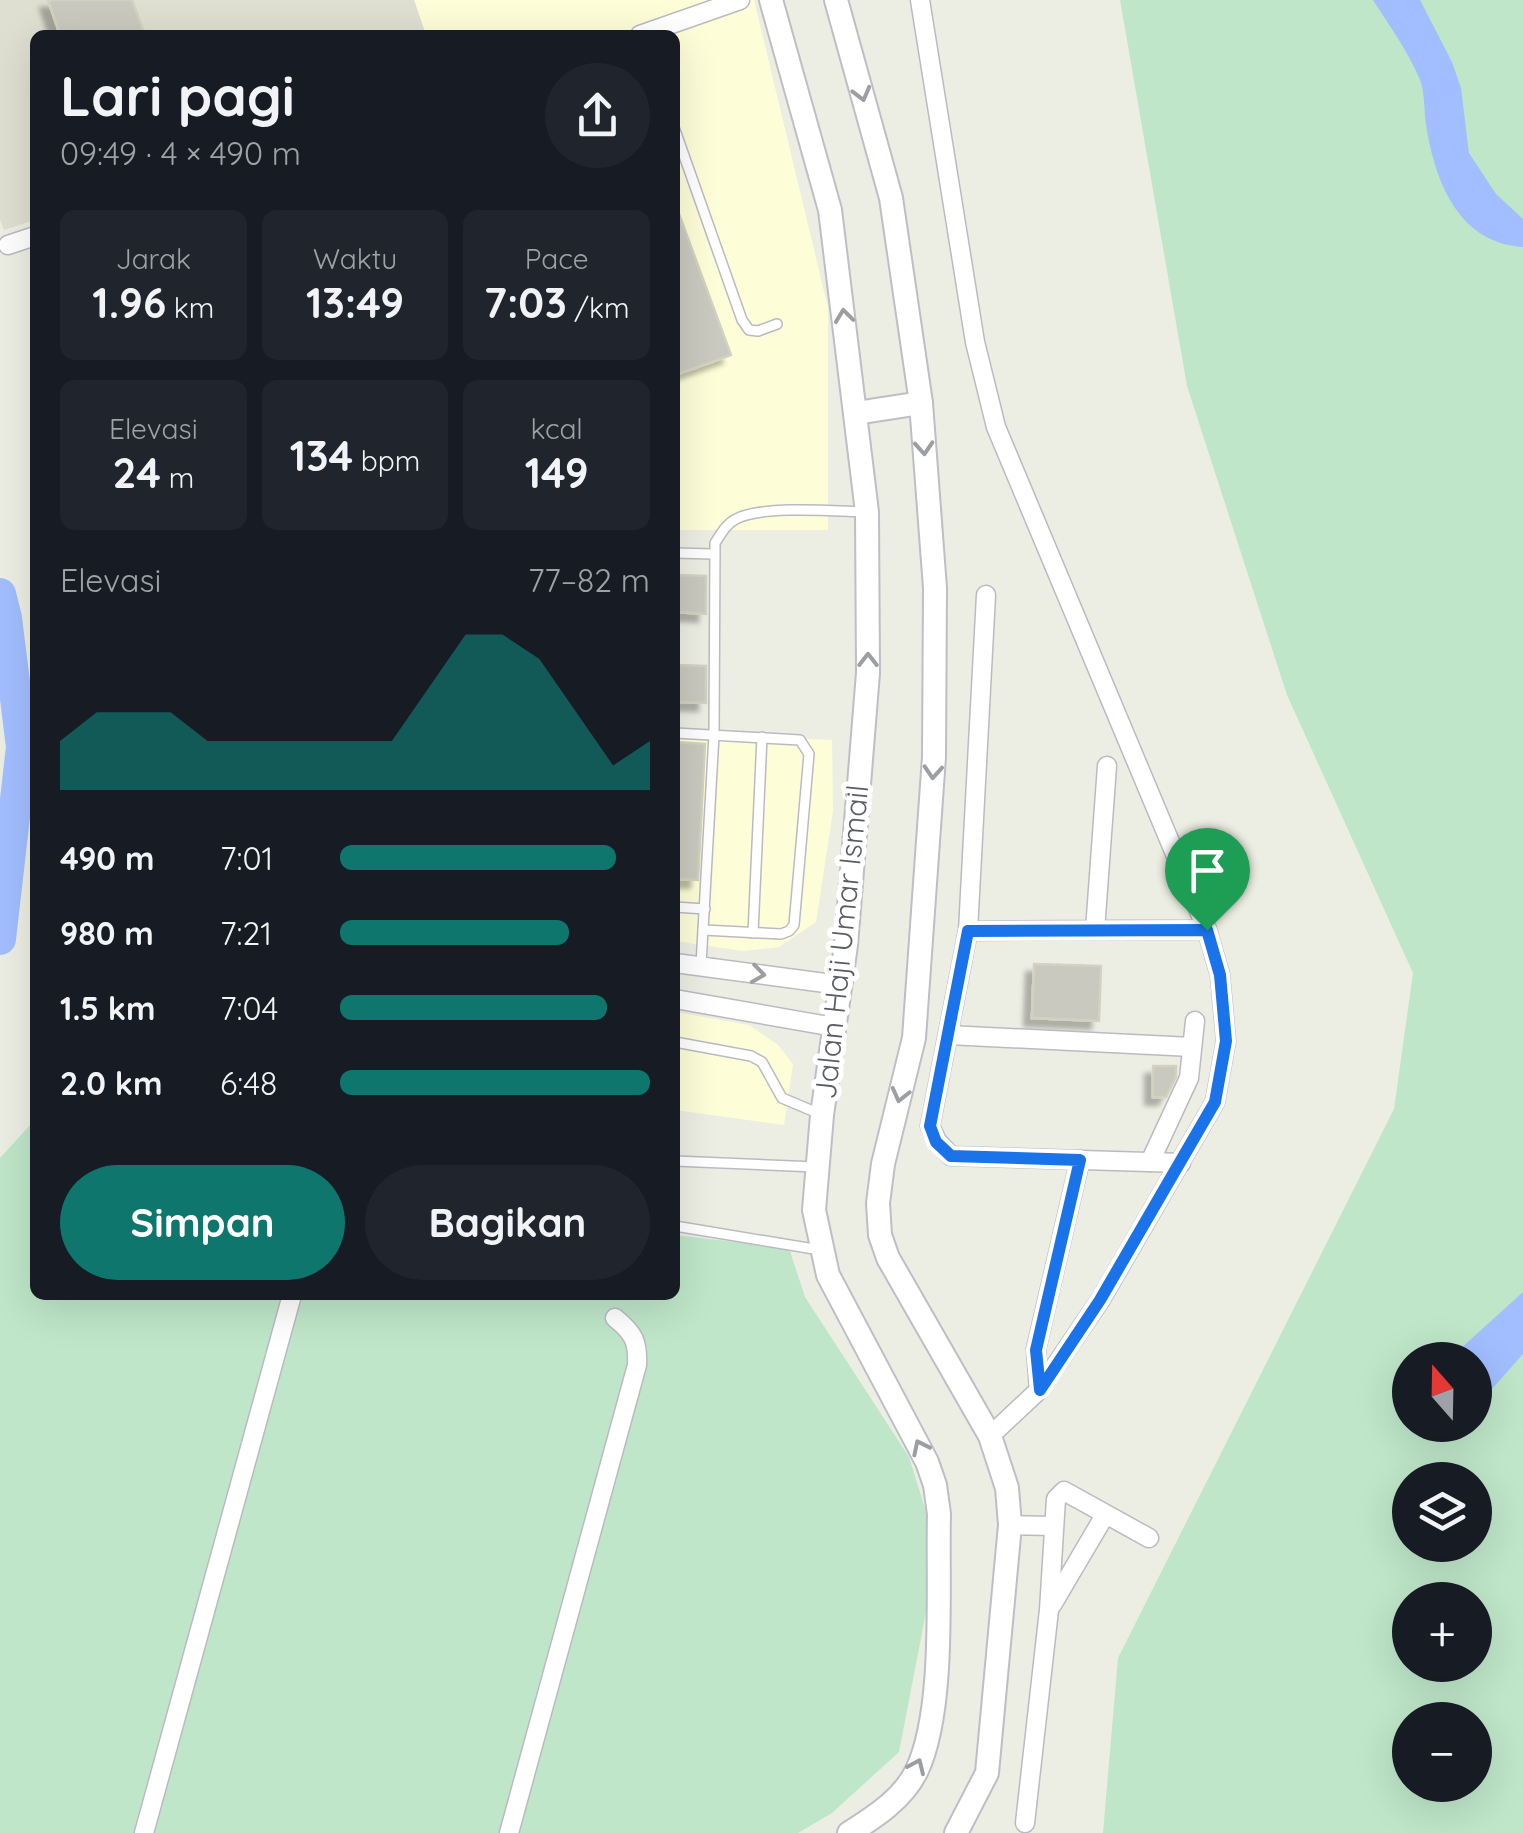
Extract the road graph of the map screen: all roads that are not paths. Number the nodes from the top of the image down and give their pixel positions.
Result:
1 (740, 0) edge
2 (771, 0) edge
3 (836, 0) edge
4 (920, 0) edge
5 (655, 30) edge
6 (680, 144) edge
7 (30, 238) edge
8 (8, 245) dead end
9 (777, 324) dead end
10 (921, 402) junction
11 (856, 413) junction
12 (867, 512) junction
13 (680, 553) edge
14 (713, 554) junction
15 (986, 595) dead end
16 (680, 733) edge
17 (714, 735) junction
18 (762, 737) junction
19 (1107, 766) dead end
20 (680, 908) edge
21 (704, 910) junction
22 (703, 930) junction
23 (1095, 930) junction
24 (1207, 930) junction
25 (968, 931) junction
26 (753, 933) junction
27 (680, 963) edge
28 (702, 966) junction
29 (840, 985) junction
30 (680, 1000) edge
31 (697, 1003) junction
32 (1195, 1021) dead end
33 (834, 1027) junction
34 (948, 1035) junction
35 (680, 1043) edge
36 (1192, 1047) junction
37 (822, 1115) junction
38 (1080, 1160) junction
39 (680, 1162) edge
40 (1150, 1162) junction
41 (1181, 1164) junction
42 (816, 1168) junction
43 (680, 1227) edge
44 (820, 1250) junction
45 (291, 1300) edge
46 (616, 1318) dead end
47 (1040, 1390) junction
48 (990, 1436) junction
49 (1105, 1516) junction
50 (1010, 1524) junction
51 (1052, 1526) junction
52 (1149, 1538) dead end
53 (1050, 1610) junction
54 (1025, 1824) dead end
55 (144, 1833) edge
56 (509, 1833) edge
57 (850, 1833) edge
58 (956, 1833) edge

1 - 5 street
11 -> 2 main road, Jalan Haji Umar Ismail
3 -> 10 main road
4 - 24 street
6 - 9 lane
7 - 8 street
10 - 11 main road
10 -> 48 main road
11 - 12 main road, Jalan Haji Umar Ismail
12 - 14 lane
29 -> 12 main road, Jalan Haji Umar Ismail
13 - 14 lane
14 - 17 lane
15 - 25 street
16 - 17 lane
17 - 18 lane
17 - 21 lane
18 - 26 lane
18 - 26 lane
19 - 23 street
20 - 21 lane
21 - 22 lane
22 - 26 lane
22 - 28 lane
23 - 24 street
23 - 25 street
24 - 41 street
25 - 34 street
27 - 28 street
28 -> 29 street
28 - 31 street
29 - 33 main road, Jalan Haji Umar Ismail
30 - 31 street
31 - 33 street
32 - 36 street
33 - 37 main road, Jalan Haji Umar Ismail
34 - 36 street
34 - 38 street
35 - 37 lane
36 - 40 street
37 - 42 main road, Jalan Haji Umar Ismail
38 - 40 street
38 - 47 street
39 - 42 lane
40 - 41 street
41 - 47 street
42 - 44 main road, Jalan Haji Umar Ismail
43 - 44 lane
57 -> 44 main road, Jalan Haji Umar Ismail
45 - 55 street
46 - 56 street
47 - 48 street
48 - 50 main road
49 - 51 street
49 - 52 street
49 - 53 street
50 - 51 street
50 - 58 main road
51 - 53 street
53 - 54 street

